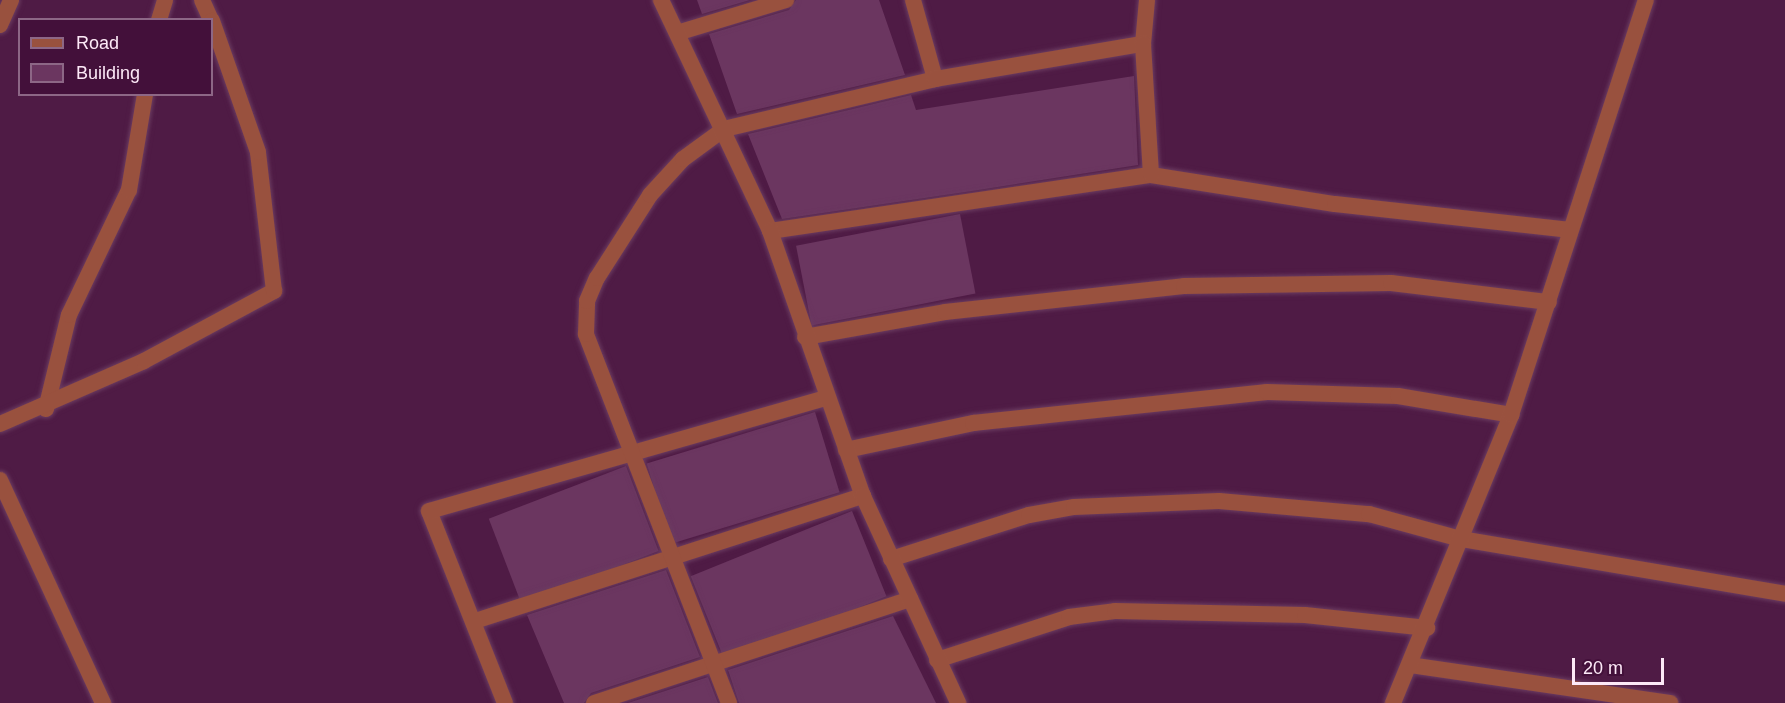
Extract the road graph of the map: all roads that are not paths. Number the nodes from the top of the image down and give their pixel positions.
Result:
1 (10, 0) edge
2 (165, 0) edge
3 (202, 0) edge
4 (661, 0) edge
5 (786, 0) edge
6 (913, 0) edge
7 (1147, 0) edge
8 (1646, 0) edge
9 (160, 18) edge
10 (210, 18) edge
11 (0, 25) edge
12 (213, 26) edge
13 (680, 32) junction
14 (1143, 44) junction
15 (934, 79) junction
16 (146, 96) edge
17 (724, 129) junction
18 (1151, 175) junction
19 (1571, 230) junction
20 (770, 231) junction
21 (1549, 302) junction
22 (805, 337) junction
23 (826, 398) junction
24 (45, 409) junction
25 (1511, 415) junction
26 (0, 424) edge
27 (846, 450) junction
28 (631, 454) junction
29 (0, 480) edge
30 (863, 496) junction
31 (1461, 539) junction
32 (669, 559) junction
33 (891, 559) junction
34 (1785, 594) edge
35 (910, 599) junction
36 (475, 621) junction
37 (1427, 628) junction
38 (937, 660) junction
39 (712, 664) junction
40 (1410, 665) junction
41 (100, 702) edge
42 (505, 703) edge
43 (594, 703) edge
44 (729, 703) edge
45 (957, 703) edge
46 (1393, 703) edge
47 (1668, 703) edge

1 - 11 street
2 - 9 street
3 - 10 street
4 - 13 street
5 - 13 street
6 - 15 street
7 - 14 street
8 - 19 street
12 - 24 street
13 - 17 street
14 - 15 street
14 - 18 street
15 - 17 street
16 - 24 street
17 - 20 street
17 - 28 street
18 - 19 street
18 - 20 street
19 - 21 street
20 - 22 street
21 - 22 street
21 - 25 street
22 - 23 street
23 - 27 street
23 - 28 street
24 - 26 street
25 - 27 street
25 - 31 street
27 - 30 street
28 - 32 street
28 - 36 street
29 - 41 street
30 - 32 street
30 - 33 street
31 - 33 street
31 - 34 street
31 - 37 street
32 - 36 street
32 - 39 street
33 - 35 street
35 - 38 street
35 - 39 street
36 - 42 street
37 - 38 street
37 - 40 street
38 - 45 street
39 - 43 street
39 - 44 street
40 - 46 street
40 - 47 street

